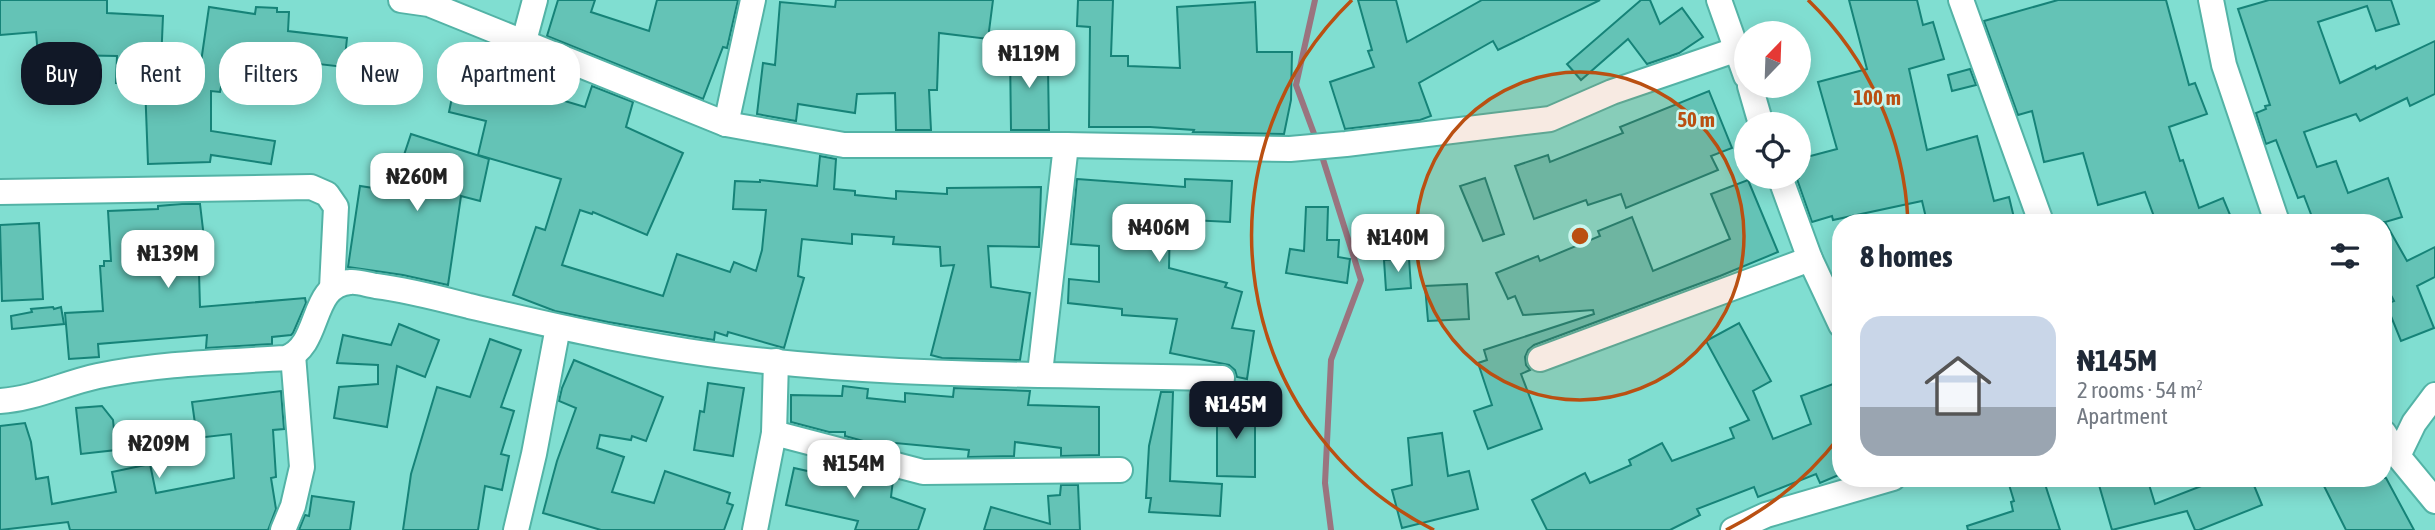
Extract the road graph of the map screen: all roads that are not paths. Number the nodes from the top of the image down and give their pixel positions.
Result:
1 (401, 0) edge
2 (535, 0) edge
3 (752, 0) edge
4 (1719, 0) edge
5 (1961, 0) edge
6 (2211, 0) edge
7 (1734, 39) edge
8 (524, 41) junction
9 (1734, 50) edge
10 (726, 124) junction
11 (1066, 145) junction
12 (1784, 189) edge
13 (0, 192) edge
14 (2038, 214) edge
15 (2274, 214) edge
16 (1810, 259) junction
17 (332, 288) junction
18 (1832, 305) edge
19 (558, 327) junction
20 (293, 355) junction
21 (1541, 359) dead end
22 (776, 361) junction
23 (1040, 373) junction
24 (1222, 378) dead end
25 (2435, 395) edge
26 (0, 401) edge
27 (774, 433) junction
28 (2392, 446) edge
29 (2398, 456) junction
30 (1120, 470) dead end
31 (1863, 487) edge
32 (2435, 501) edge
33 (283, 530) edge
34 (516, 530) edge
35 (755, 530) edge
36 (1733, 530) edge

1 - 8 street
2 - 8 street
3 - 10 street
4 - 7 street
5 - 14 street
6 - 15 street
8 - 10 street
9 - 11 street
10 - 11 street
11 - 23 street
12 - 16 street
13 - 17 street
16 - 18 street
16 - 21 street
17 - 19 street
17 - 20 street
19 - 22 street
19 - 34 street
20 - 26 street
20 - 33 street
22 - 23 street
22 - 27 street
23 - 24 street
25 - 29 street
27 - 30 street
27 - 35 street
28 - 29 street
29 - 32 street
31 - 36 street

